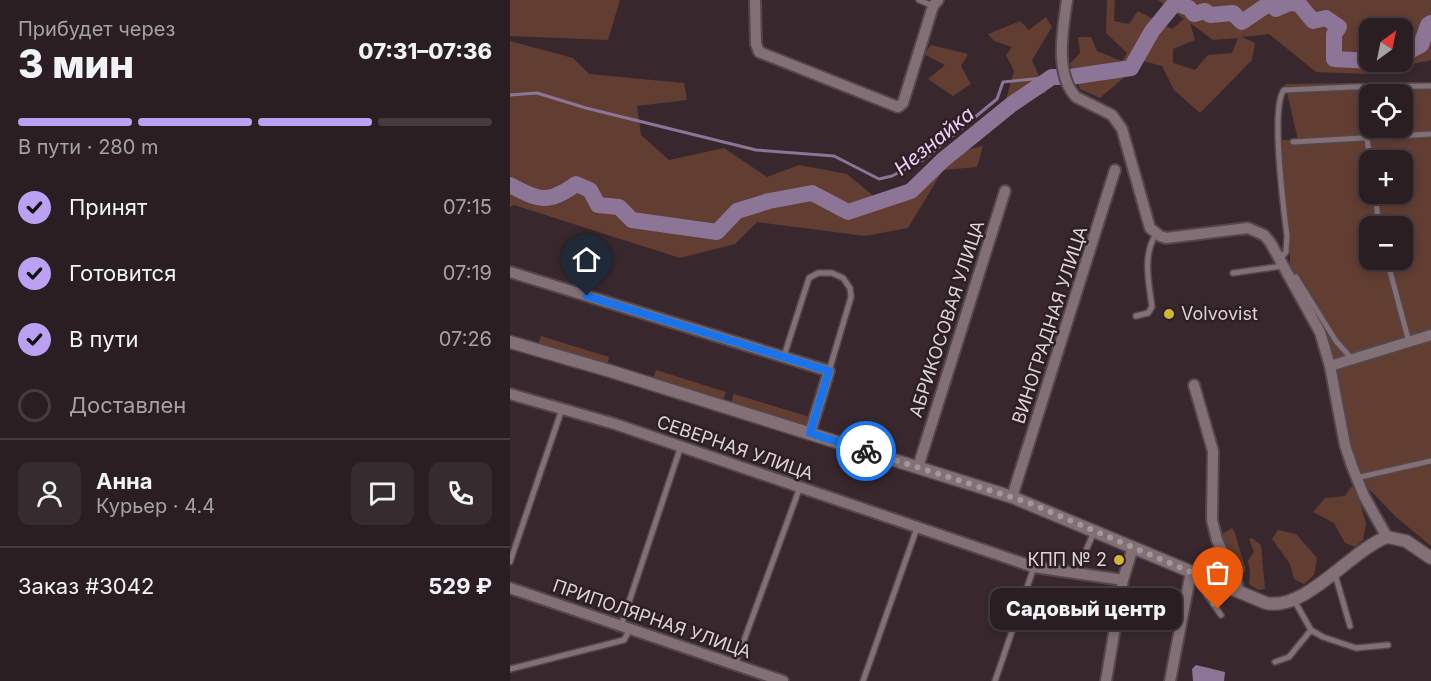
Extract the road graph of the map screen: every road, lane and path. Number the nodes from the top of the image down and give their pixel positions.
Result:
1 (755, 0) edge
2 (920, 0) edge
3 (1067, 0) edge
4 (936, 3) edge
5 (1431, 86) edge
6 (1431, 134) edge
7 (1413, 135) edge
8 (1367, 138) joint
9 (1293, 142) dead end
10 (1369, 150) edge
11 (1115, 170) dead end
12 (1005, 191) dead end
13 (1156, 234) junction
14 (1282, 263) junction
15 (1390, 270) edge
16 (510, 272) edge
17 (1233, 273) dead end
18 (1296, 278) dead end
19 (1136, 316) dead end
20 (1431, 335) edge
21 (510, 342) edge
22 (1409, 342) junction
23 (784, 356) junction
24 (1352, 359) junction
25 (1333, 366) junction
26 (829, 371) junction
27 (1194, 385) dead end
28 (510, 394) edge
29 (562, 408) junction
30 (810, 433) junction
31 (681, 446) junction
32 (1431, 461) edge
33 (919, 462) junction
34 (1356, 478) junction
35 (800, 487) junction
36 (1013, 493) junction
37 (918, 526) junction
38 (1095, 531) junction
39 (1388, 537) junction
40 (1133, 547) junction
41 (1088, 548) dead end
42 (1431, 558) edge
43 (510, 562) edge
44 (1034, 567) junction
45 (1335, 572) junction
46 (1195, 573) junction
47 (1123, 580) junction
48 (510, 588) edge
49 (1238, 592) junction
50 (1294, 600) junction
51 (1221, 615) dead end
52 (1350, 626) dead end
53 (626, 627) junction
54 (1311, 630) junction
55 (1388, 645) dead end
56 (1275, 662) dead end
57 (735, 665) junction
58 (510, 669) edge
59 (783, 681) edge
60 (863, 681) edge
61 (994, 681) edge
62 (1106, 681) edge
63 (1170, 681) edge

1 - 4 street
2 - 4 lane
3 - 13 street
5 - 14 lane
6 - 7 lane
8 - 9 lane
8 - 10 lane
11 - 36 street, ВИНОГРАДНАЯ УЛИЦА
12 - 33 street, АБРИКОСОВАЯ УЛИЦА
13 - 14 street
13 - 19 lane
14 - 17 lane
14 - 25 street
15 - 22 lane
16 - 23 street
18 - 24 lane
20 - 22 street
21 - 30 street
22 - 24 street
23 - 26 street
23 - 26 lane
24 - 25 street
25 - 34 street
26 - 30 street
27 - 49 street
28 - 29 street, СЕВЕРНАЯ УЛИЦА
29 - 31 street, СЕВЕРНАЯ УЛИЦА
29 - 43 lane
30 - 33 street
31 - 35 street, СЕВЕРНАЯ УЛИЦА
31 - 53 lane
32 - 34 lane
33 - 36 street
34 - 39 street
35 - 37 street, СЕВЕРНАЯ УЛИЦА
35 - 57 lane
36 - 38 street
37 - 44 street, СЕВЕРНАЯ УЛИЦА
37 - 60 lane
38 - 40 street
38 - 41 lane
39 - 42 street
39 - 45 street
40 - 46 street
40 - 47 street
44 - 47 street, СЕВЕРНАЯ УЛИЦА
44 - 61 lane
45 - 50 street
45 - 52 lane
46 - 49 street
46 - 51 lane
46 - 63 street
47 - 62 street
48 - 53 street, ПРИПОЛЯРНАЯ УЛИЦА
49 - 50 street
50 - 54 lane
53 - 57 street, ПРИПОЛЯРНАЯ УЛИЦА
53 - 58 lane
54 - 55 lane
54 - 56 lane
57 - 59 street, ПРИПОЛЯРНАЯ УЛИЦА

